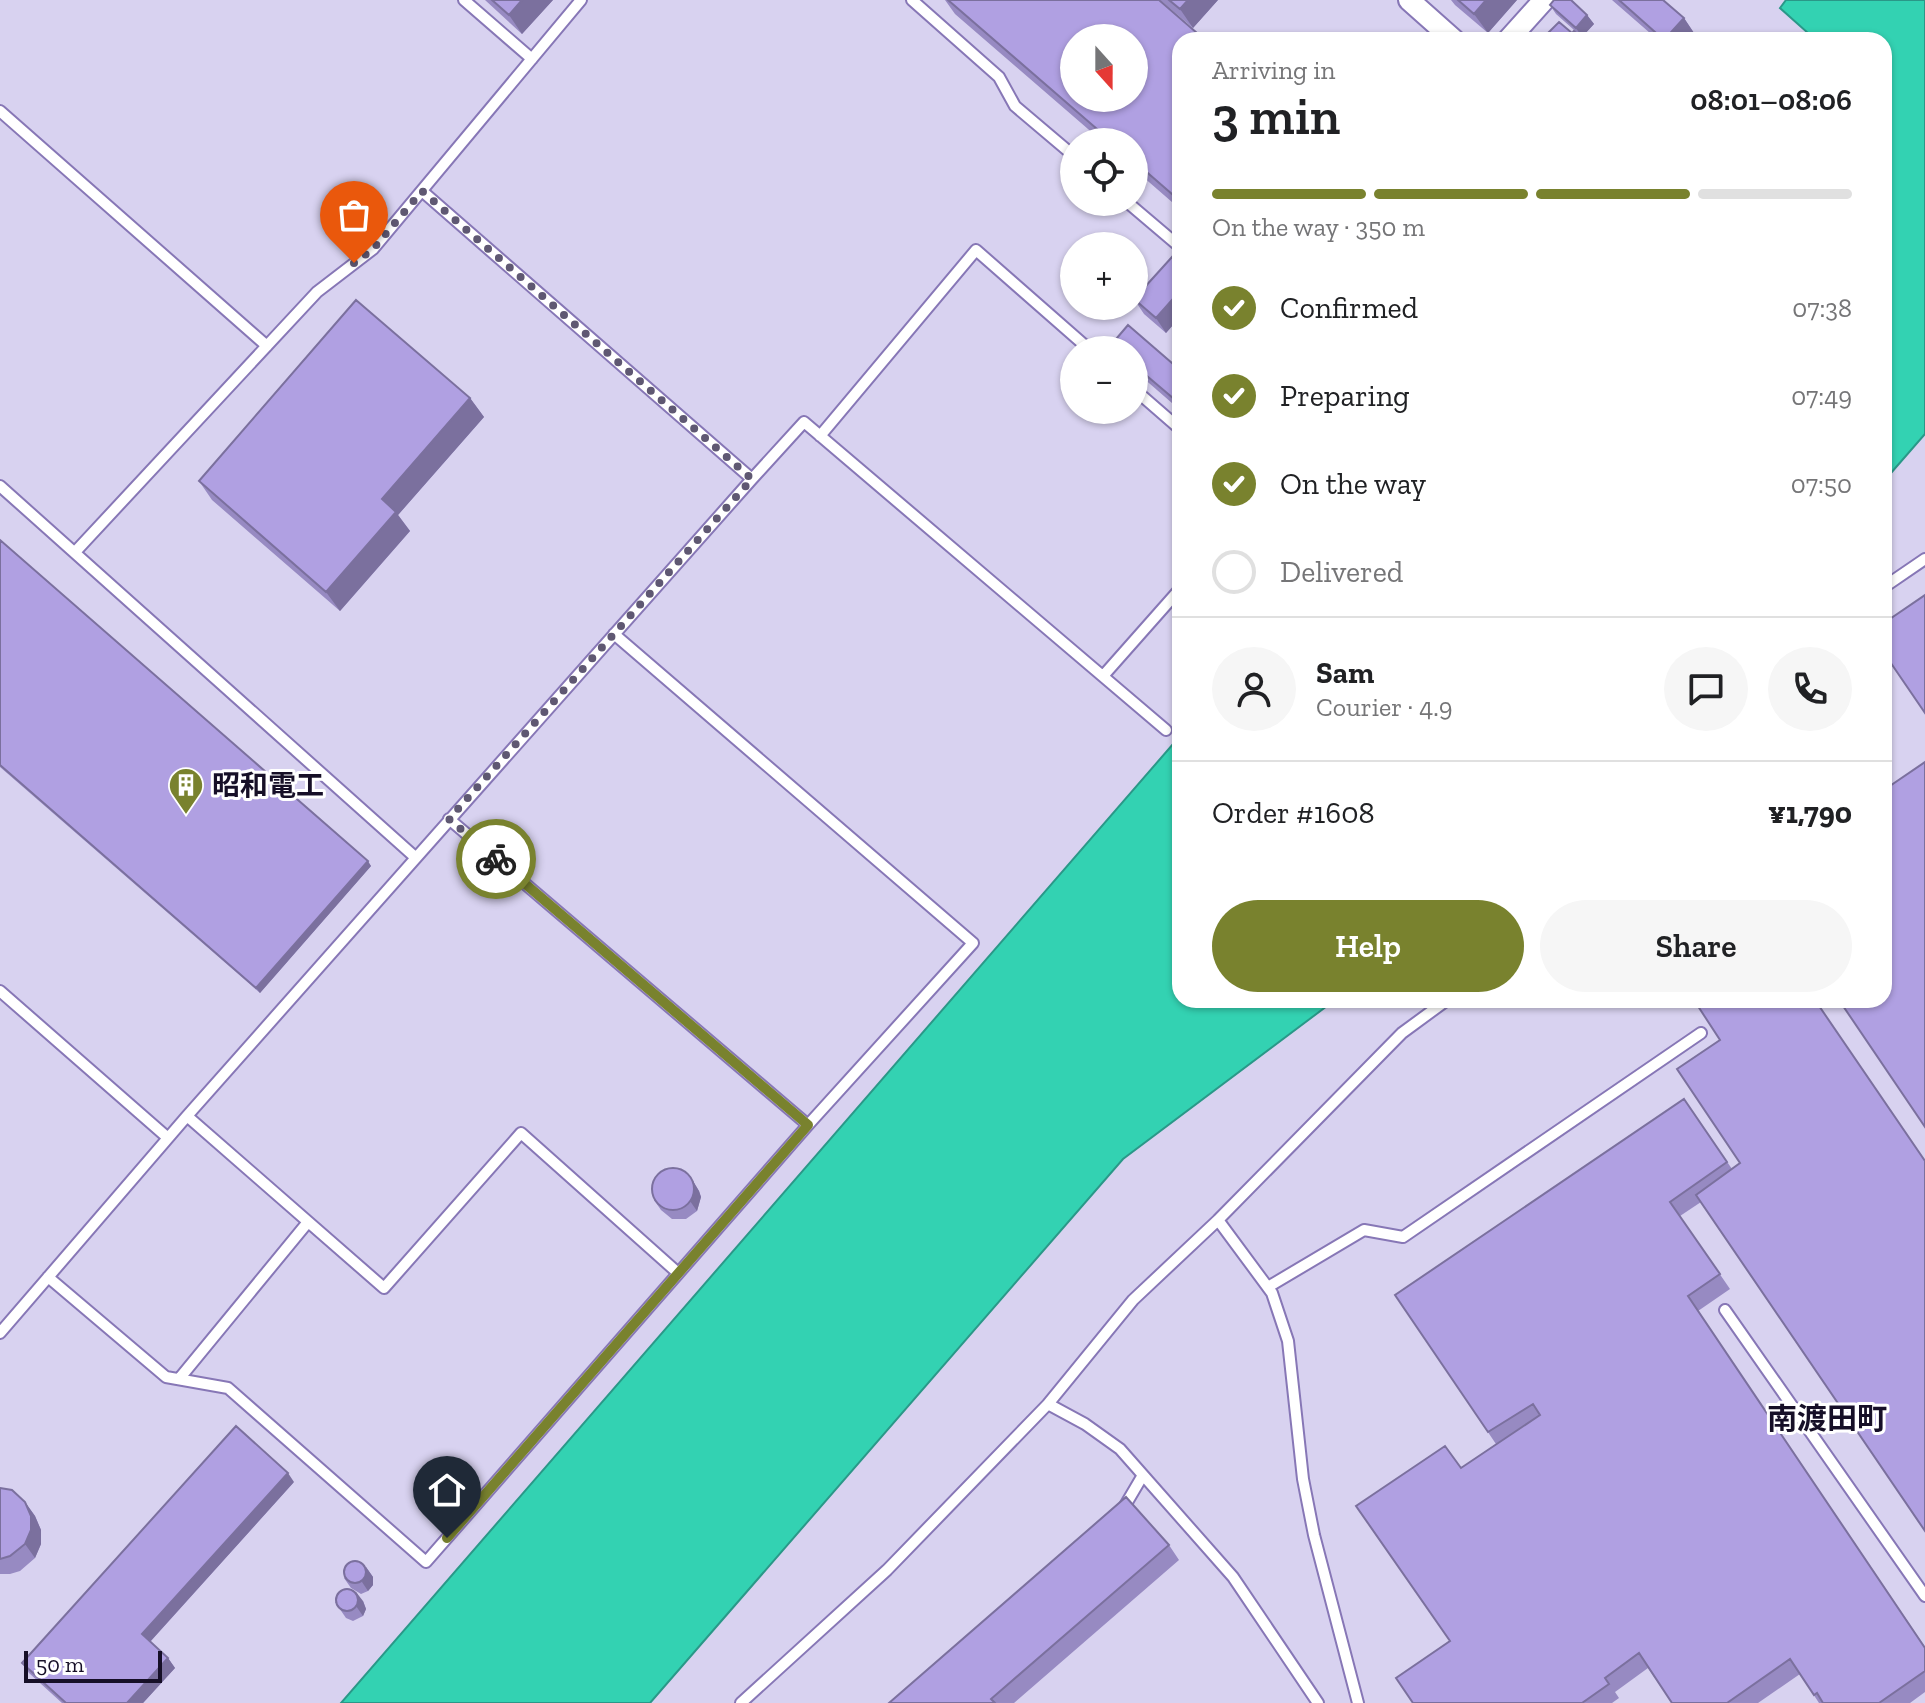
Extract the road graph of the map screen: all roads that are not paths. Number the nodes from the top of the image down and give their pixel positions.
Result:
1 (464, 0) edge
2 (581, 0) edge
3 (912, 0) edge
4 (1409, 0) edge
5 (1544, 0) edge
6 (1445, 32) edge
7 (1515, 32) edge
8 (532, 59) junction
9 (0, 111) edge
10 (1060, 144) edge
11 (422, 191) junction
12 (1143, 216) edge
13 (1172, 240) edge
14 (1074, 336) edge
15 (267, 346) junction
16 (1148, 401) edge
17 (1172, 422) edge
18 (820, 436) junction
19 (752, 479) junction
20 (0, 486) edge
21 (76, 551) junction
22 (1925, 559) edge
23 (1892, 582) edge
24 (1172, 598) edge
25 (614, 634) junction
26 (1103, 676) junction
27 (1166, 730) dead end
28 (449, 819) junction
29 (415, 857) junction
30 (0, 991) edge
31 (1436, 1008) edge
32 (1701, 1033) dead end
33 (187, 1116) junction
34 (808, 1125) junction
35 (168, 1138) junction
36 (1218, 1220) junction
37 (308, 1222) junction
38 (678, 1273) junction
39 (48, 1277) junction
40 (1268, 1287) junction
41 (1725, 1310) dead end
42 (0, 1333) edge
43 (179, 1379) junction
44 (1048, 1404) junction
45 (1143, 1475) junction
46 (1112, 1518) edge
47 (1925, 1596) edge
48 (741, 1703) edge
49 (1318, 1703) edge
50 (1358, 1703) edge

1 - 8 lane
2 - 8 lane
3 - 10 lane
4 - 6 street
5 - 7 street
8 - 11 lane
9 - 15 lane
11 - 15 lane
11 - 19 lane
12 - 13 lane
14 - 18 lane
15 - 21 lane
16 - 17 lane
18 - 19 lane
18 - 26 lane
19 - 25 lane
20 - 21 lane
21 - 29 lane
22 - 23 lane
24 - 26 lane
25 - 28 lane
25 - 34 lane
26 - 27 lane
28 - 29 lane
28 - 34 lane
29 - 33 lane
30 - 35 lane
31 - 36 lane
32 - 40 lane
33 - 35 lane
33 - 37 lane
34 - 38 lane
35 - 39 lane
36 - 40 lane
36 - 44 lane
37 - 38 lane
37 - 43 lane
38 - 43 lane
39 - 42 lane
39 - 43 lane
40 - 50 lane
41 - 47 lane
44 - 45 lane
44 - 48 lane
45 - 46 lane
45 - 49 lane

